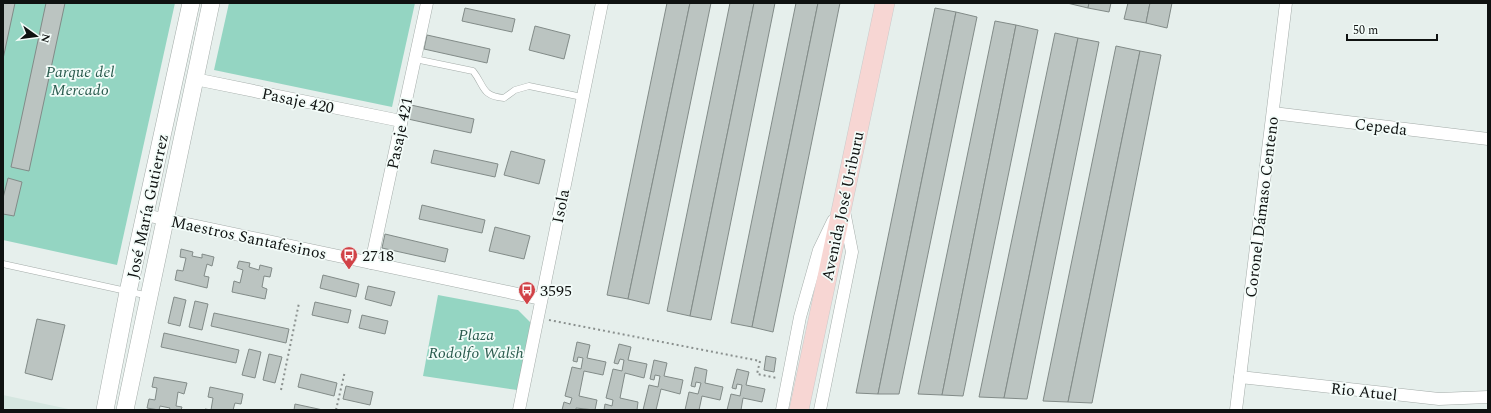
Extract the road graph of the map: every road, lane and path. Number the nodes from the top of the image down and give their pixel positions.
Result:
1 (191, 3) edge
2 (211, 3) edge
3 (427, 3) edge
4 (602, 3) edge
5 (885, 3) edge
6 (1286, 3) edge
7 (415, 59) junction
8 (195, 79) junction
9 (582, 97) junction
10 (1273, 113) junction
11 (401, 121) junction
12 (1488, 139) edge
13 (843, 202) junction
14 (145, 215) junction
15 (164, 219) junction
16 (371, 263) junction
17 (3, 264) edge
18 (128, 292) junction
19 (148, 296) junction
20 (542, 299) junction
21 (299, 303) dead end
22 (538, 317) junction
23 (345, 371) dead end
24 (1240, 377) junction
25 (788, 380) junction
26 (281, 390) dead end
27 (1488, 397) edge
28 (105, 410) edge
29 (125, 410) edge
30 (336, 410) edge
31 (519, 410) edge
32 (782, 410) edge
33 (800, 410) edge
34 (820, 410) edge
35 (1236, 410) edge

1 - 14 street, José María Gutierrez
2 - 8 street, José María Gutierrez
3 - 7 street, Pasaje 421
4 - 9 street, Isola
5 - 13 main road, Avenida José Uriburu
6 - 10 street, Coronel Dámaso Centeno
7 - 9 lane
7 - 11 street, Pasaje 421
8 - 11 street, Pasaje 420
8 - 15 street, José María Gutierrez
9 - 20 street, Isola
10 - 12 street, Cepeda
10 - 24 street, Coronel Dámaso Centeno
11 - 16 street, Pasaje 421
13 - 25 street
13 - 33 main road, Avenida José Uriburu
13 - 34 street
14 - 15 street, Maestros Santafesinos
14 - 18 street, José María Gutierrez
15 - 16 street, Maestros Santafesinos
15 - 19 street, José María Gutierrez
16 - 20 street, Maestros Santafesinos
17 - 18 lane
18 - 19 lane
18 - 28 street, José María Gutierrez
19 - 29 street, José María Gutierrez
20 - 22 street, Isola
21 - 26 path
22 - 25 path
22 - 31 street, Isola
23 - 30 path
24 - 27 street, Rio Atuel
24 - 35 street, Coronel Dámaso Centeno
25 - 32 street

